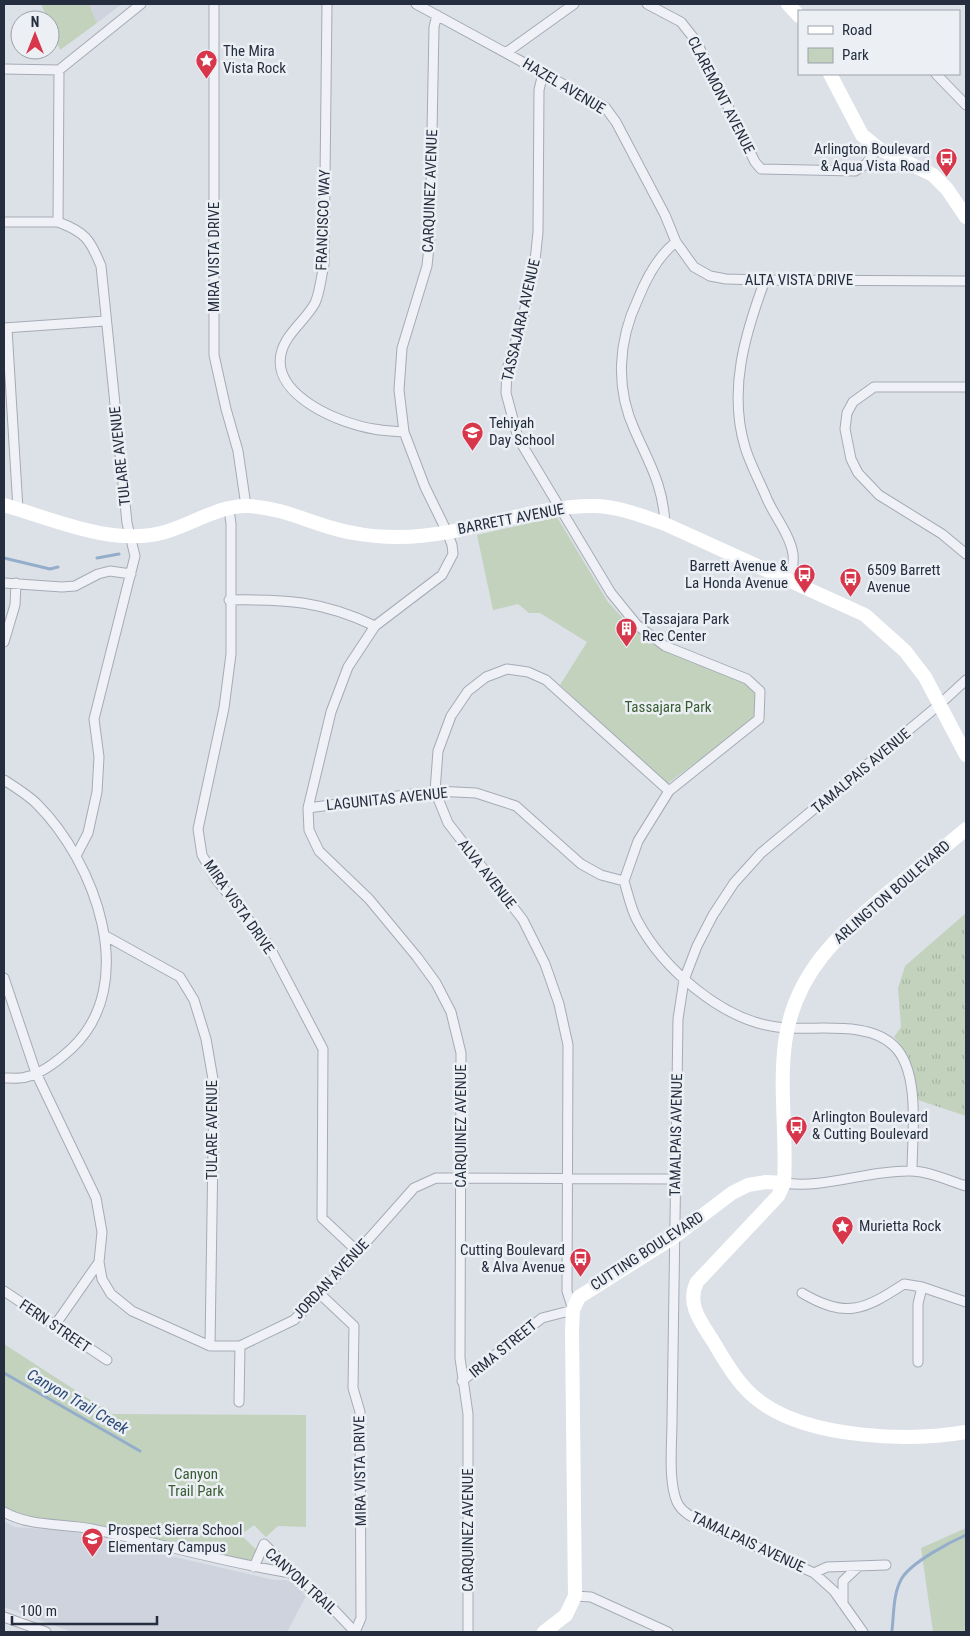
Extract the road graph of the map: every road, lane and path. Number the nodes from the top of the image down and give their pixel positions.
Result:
1 (141, 4) edge
2 (214, 4) edge
3 (327, 4) edge
4 (416, 4) edge
5 (574, 4) edge
6 (646, 4) edge
7 (788, 4) edge
8 (436, 15) junction
9 (798, 15) edge
10 (507, 52) junction
11 (4, 70) edge
12 (59, 70) junction
13 (543, 73) junction
14 (831, 75) edge
15 (937, 75) edge
16 (966, 105) edge
17 (878, 148) junction
18 (965, 212) edge
19 (665, 215) joint
20 (4, 222) edge
21 (58, 222) junction
22 (676, 242) junction
23 (765, 280) junction
24 (966, 281) edge
25 (105, 321) junction
26 (5, 328) edge
27 (966, 387) edge
28 (404, 432) junction
29 (4, 505) edge
30 (246, 506) junction
31 (560, 508) junction
32 (18, 509) junction
33 (229, 509) junction
34 (666, 524) junction
35 (447, 532) junction
36 (131, 535) junction
37 (966, 554) edge
38 (131, 574) junction
39 (792, 580) junction
40 (4, 583) edge
41 (16, 583) junction
42 (229, 600) junction
43 (375, 626) junction
44 (4, 642) edge
45 (966, 680) edge
46 (940, 704) junction
47 (966, 754) edge
48 (4, 780) edge
49 (435, 790) junction
50 (669, 791) junction
51 (308, 808) junction
52 (966, 828) edge
53 (76, 854) junction
54 (624, 881) junction
55 (104, 935) junction
56 (4, 978) edge
57 (684, 980) junction
58 (788, 1028) junction
59 (36, 1074) junction
60 (4, 1078) edge
61 (912, 1171) junction
62 (461, 1178) junction
63 (568, 1179) junction
64 (675, 1179) junction
65 (784, 1183) junction
66 (966, 1186) edge
67 (674, 1237) junction
68 (357, 1251) junction
69 (99, 1262) junction
70 (922, 1287) junction
71 (4, 1291) edge
72 (320, 1294) junction
73 (802, 1294) dead end
74 (966, 1302) edge
75 (572, 1310) junction
76 (55, 1325) junction
77 (210, 1346) junction
78 (240, 1346) junction
79 (106, 1360) dead end
80 (918, 1362) dead end
81 (462, 1381) junction
82 (239, 1402) dead end
83 (966, 1432) edge
84 (4, 1512) edge
85 (886, 1565) dead end
86 (859, 1566) junction
87 (254, 1567) junction
88 (814, 1572) junction
89 (290, 1573) junction
90 (575, 1596) junction
91 (846, 1607) junction
92 (4, 1617) edge
93 (46, 1632) edge
94 (355, 1632) edge
95 (468, 1632) edge
96 (544, 1632) edge
97 (668, 1632) edge
98 (863, 1632) edge

1 - 12 street
2 - 30 street, MIRA VISTA DRIVE
3 - 28 street, FRANCISCO WAY
4 - 8 street, HAZEL AVENUE
5 - 10 street
6 - 17 street, CLAREMONT AVENUE
7 - 9 street
8 - 10 street, HAZEL AVENUE
8 - 28 street, CARQUINEZ AVENUE
10 - 13 street, HAZEL AVENUE
11 - 12 street
12 - 21 street
13 - 19 street, HAZEL AVENUE
13 - 31 street, TASSAJARA AVENUE
14 - 17 street
15 - 16 street
17 - 18 street
19 - 22 street, ALTA VISTA DRIVE
20 - 21 street
21 - 25 street, TULARE AVENUE
22 - 23 street, ALTA VISTA DRIVE
22 - 34 street
23 - 24 street, ALTA VISTA DRIVE
23 - 39 street
25 - 26 street
25 - 36 street, TULARE AVENUE
26 - 32 street
27 - 37 street
28 - 35 street, CARQUINEZ AVENUE
29 - 32 street, BARRETT AVENUE
30 - 33 street, BARRETT AVENUE
30 - 35 street, BARRETT AVENUE
31 - 34 street, BARRETT AVENUE
31 - 35 street, BARRETT AVENUE
31 - 50 street, TASSAJARA AVENUE
32 - 36 street, BARRETT AVENUE
33 - 36 street, BARRETT AVENUE
33 - 42 street, MIRA VISTA DRIVE
34 - 39 street, BARRETT AVENUE
35 - 43 street, CARQUINEZ AVENUE
36 - 38 street, TULARE AVENUE
38 - 41 street
38 - 53 street, TULARE AVENUE
39 - 46 street, BARRETT AVENUE
40 - 41 street
41 - 44 street
42 - 43 street
42 - 68 street, MIRA VISTA DRIVE
43 - 51 street, CARQUINEZ AVENUE
45 - 46 street, TAMALPAIS AVENUE
46 - 47 street, BARRETT AVENUE
46 - 57 street, TAMALPAIS AVENUE
48 - 53 street
49 - 50 street, ALVA AVENUE
49 - 51 street, LAGUNITAS AVENUE
49 - 54 street, LAGUNITAS AVENUE
49 - 63 street, ALVA AVENUE
50 - 54 street, TASSAJARA AVENUE
51 - 62 street, CARQUINEZ AVENUE
52 - 58 street, ARLINGTON BOULEVARD
53 - 55 street
54 - 57 street
55 - 59 street
55 - 77 street, TULARE AVENUE
56 - 59 street, JORDAN AVENUE
57 - 58 street
57 - 64 street, TAMALPAIS AVENUE
58 - 61 street
58 - 65 street, ARLINGTON BOULEVARD
59 - 60 street
59 - 69 street, JORDAN AVENUE
61 - 65 street, CUTTING BOULEVARD
61 - 66 street, CUTTING BOULEVARD
62 - 63 street, JORDAN AVENUE
62 - 68 street, JORDAN AVENUE
62 - 81 street, CARQUINEZ AVENUE
63 - 64 street, JORDAN AVENUE
63 - 75 street, ALVA AVENUE
64 - 67 street, TAMALPAIS AVENUE
65 - 67 street, CUTTING BOULEVARD
65 - 83 street
67 - 75 street, CUTTING BOULEVARD
67 - 88 street, TAMALPAIS AVENUE
68 - 72 street, JORDAN AVENUE
69 - 76 street
69 - 77 street, JORDAN AVENUE
70 - 73 street
70 - 74 street
70 - 80 street
71 - 76 street, FERN STREET
72 - 78 street, JORDAN AVENUE
72 - 94 street, MIRA VISTA DRIVE
75 - 81 street, IRMA STREET
75 - 90 street
76 - 79 street, FERN STREET
77 - 78 street, JORDAN AVENUE
78 - 82 street
81 - 95 street, CARQUINEZ AVENUE
84 - 87 street
85 - 86 street
86 - 88 street
86 - 91 street
87 - 89 street
87 - 89 street, CANYON TRAIL
88 - 91 street, TAMALPAIS AVENUE
89 - 94 street, CANYON TRAIL
90 - 96 street
90 - 97 street
91 - 98 street, TAMALPAIS AVENUE
92 - 93 street

